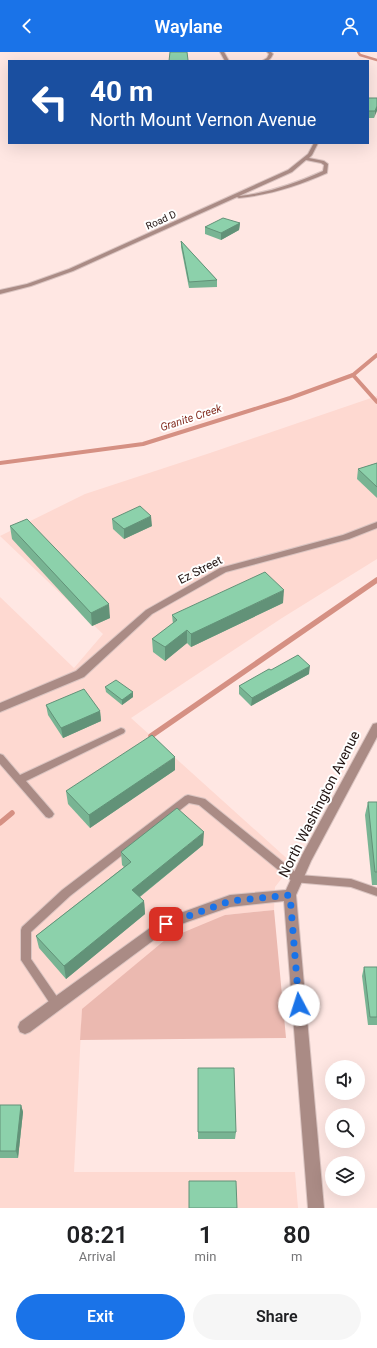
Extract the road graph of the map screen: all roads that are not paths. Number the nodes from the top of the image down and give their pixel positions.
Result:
1 (269, 52) edge
2 (266, 60) edge
3 (316, 144) edge
4 (305, 159) junction
5 (267, 182) junction
6 (302, 183) junction
7 (234, 197) junction
8 (0, 292) edge
9 (377, 525) edge
10 (0, 708) edge
11 (377, 727) edge
12 (121, 731) dead end
13 (0, 758) edge
14 (19, 780) junction
15 (49, 814) dead end
16 (297, 879) junction
17 (377, 892) edge
18 (290, 895) junction
19 (57, 1004) junction
20 (25, 1027) dead end
21 (316, 1208) edge

1 - 2 lane
3 - 4 lane, Road D
4 - 5 lane, Road D
4 - 6 lane
5 - 6 lane
5 - 7 lane, Road D
6 - 7 lane
7 - 8 lane, Road D
9 - 10 street, Ez Street
11 - 16 street, North Washington Avenue
12 - 14 lane
13 - 14 lane
14 - 15 lane
16 - 17 lane
16 - 18 street, North Washington Avenue
16 - 19 lane
18 - 19 street
18 - 21 street, North Washington Avenue
19 - 20 street

